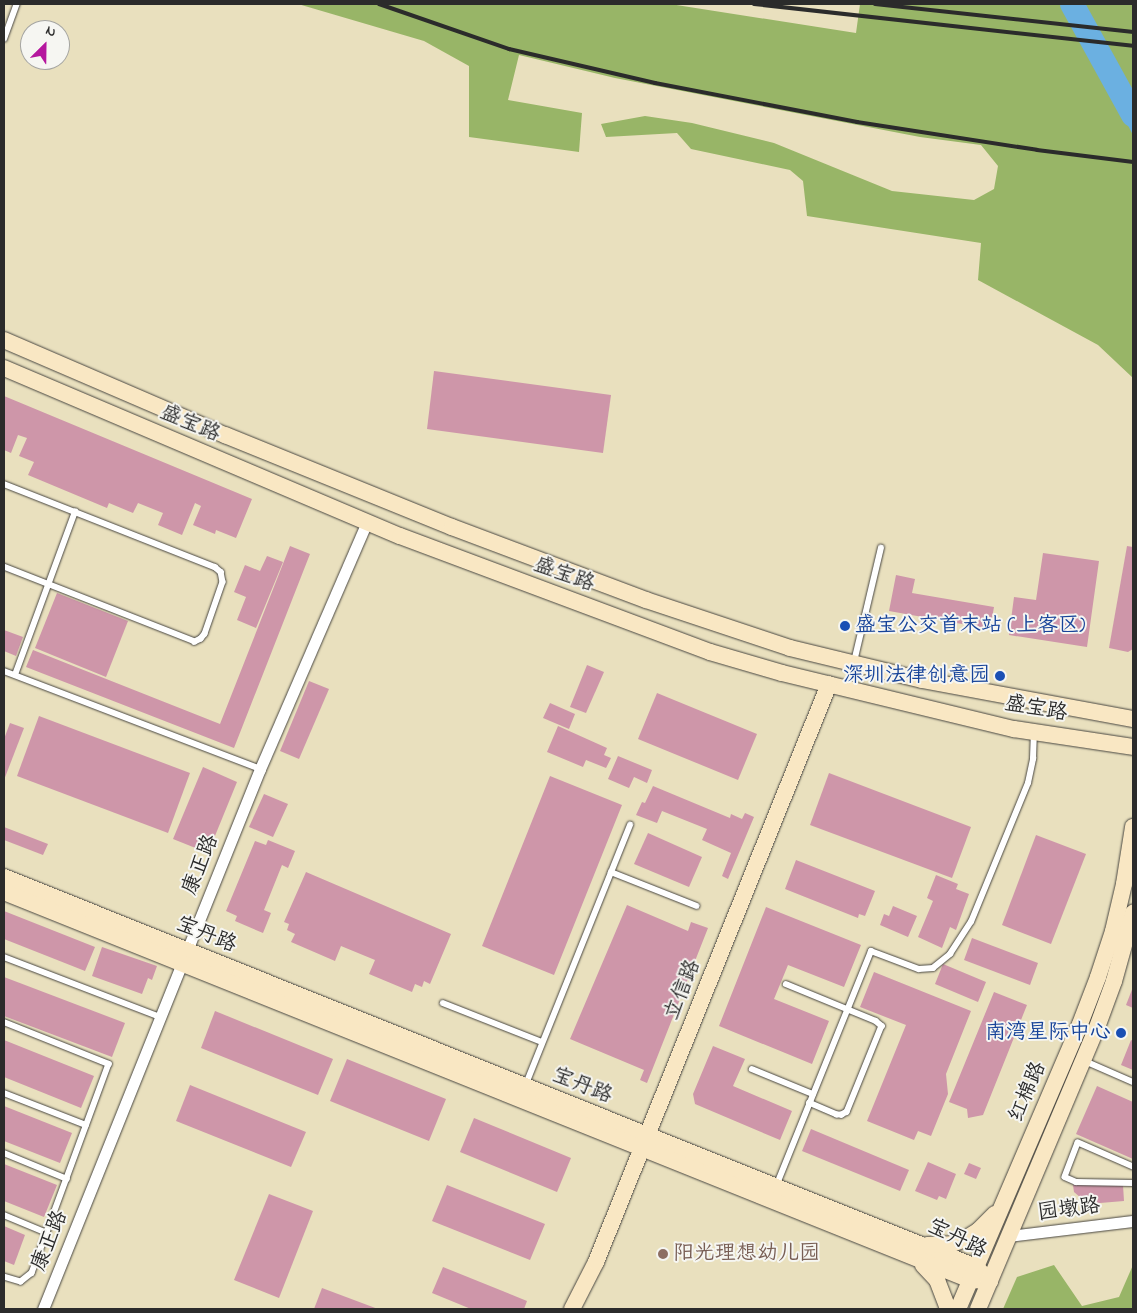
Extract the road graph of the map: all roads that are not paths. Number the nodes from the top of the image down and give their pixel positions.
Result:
1 (18, 4) edge
2 (4, 39) edge
3 (4, 340) edge
4 (4, 368) edge
5 (4, 484) edge
6 (75, 512) junction
7 (367, 522) junction
8 (880, 548) dead end
9 (4, 567) edge
10 (48, 584) junction
11 (853, 664) junction
12 (4, 671) edge
13 (15, 675) junction
14 (829, 684) junction
15 (1133, 719) edge
16 (1034, 732) junction
17 (1133, 747) edge
18 (260, 768) junction
19 (630, 825) dead end
20 (1133, 827) edge
21 (611, 872) junction
22 (4, 877) edge
23 (4, 892) edge
24 (697, 906) dead end
25 (1133, 913) edge
26 (4, 957) edge
27 (185, 957) junction
28 (786, 984) dead end
29 (443, 1003) dead end
30 (847, 1009) junction
31 (161, 1018) junction
32 (4, 1022) edge
33 (542, 1042) junction
34 (1083, 1060) junction
35 (752, 1069) dead end
36 (1133, 1082) edge
37 (526, 1086) junction
38 (4, 1093) edge
39 (813, 1094) junction
40 (809, 1103) junction
41 (86, 1125) junction
42 (645, 1142) junction
43 (4, 1153) edge
44 (1133, 1167) edge
45 (67, 1179) junction
46 (1133, 1182) edge
47 (774, 1194) junction
48 (1002, 1205) junction
49 (4, 1215) edge
50 (1133, 1221) edge
51 (47, 1233) junction
52 (1009, 1236) junction
53 (918, 1252) junction
54 (973, 1274) junction
55 (4, 1277) edge
56 (990, 1281) junction
57 (43, 1309) edge
58 (572, 1309) edge
59 (948, 1309) edge
60 (958, 1309) edge
61 (978, 1309) edge

1 - 2 lane
3 - 11 main road, 盛宝路
4 - 7 main road, 盛宝路
5 - 6 lane
6 - 10 lane
6 - 10 lane
7 - 14 main road, 盛宝路
7 - 18 street, 康正路
8 - 11 lane
9 - 10 lane
10 - 13 lane
11 - 15 main road, 盛宝路
12 - 13 lane
13 - 18 lane
14 - 16 main road, 盛宝路
14 - 42 main road, 立信路
16 - 17 main road, 盛宝路
16 - 30 lane
18 - 27 street, 康正路
19 - 21 lane
20 - 48 main road, 红棉路
21 - 24 lane
21 - 33 lane
22 - 27 main road, 宝丹路
23 - 27 main road, 宝丹路
25 - 34 main road, 红棉路
26 - 31 lane
27 - 31 street, 康正路
27 - 37 main road, 宝丹路
27 - 42 main road, 宝丹路
28 - 30 lane
29 - 33 lane
30 - 39 lane
30 - 40 lane
31 - 57 street, 康正路
32 - 41 lane
33 - 37 lane
34 - 36 lane
34 - 52 main road, 红棉路
35 - 39 lane
37 - 42 main road, 宝丹路
38 - 41 lane
39 - 40 lane
40 - 47 lane
41 - 45 lane
42 - 47 main road, 宝丹路
42 - 58 main road, 立信路
43 - 45 lane
44 - 46 lane
45 - 51 lane
47 - 53 main road, 宝丹路
48 - 53 main road
48 - 54 main road, 红棉路
49 - 51 lane
50 - 52 street, 园墩路
51 - 55 lane
52 - 56 main road, 红棉路
53 - 54 main road, 宝丹路
53 - 59 main road
54 - 56 main road, 宝丹路
54 - 60 main road, 红棉路
56 - 61 main road, 红棉路

